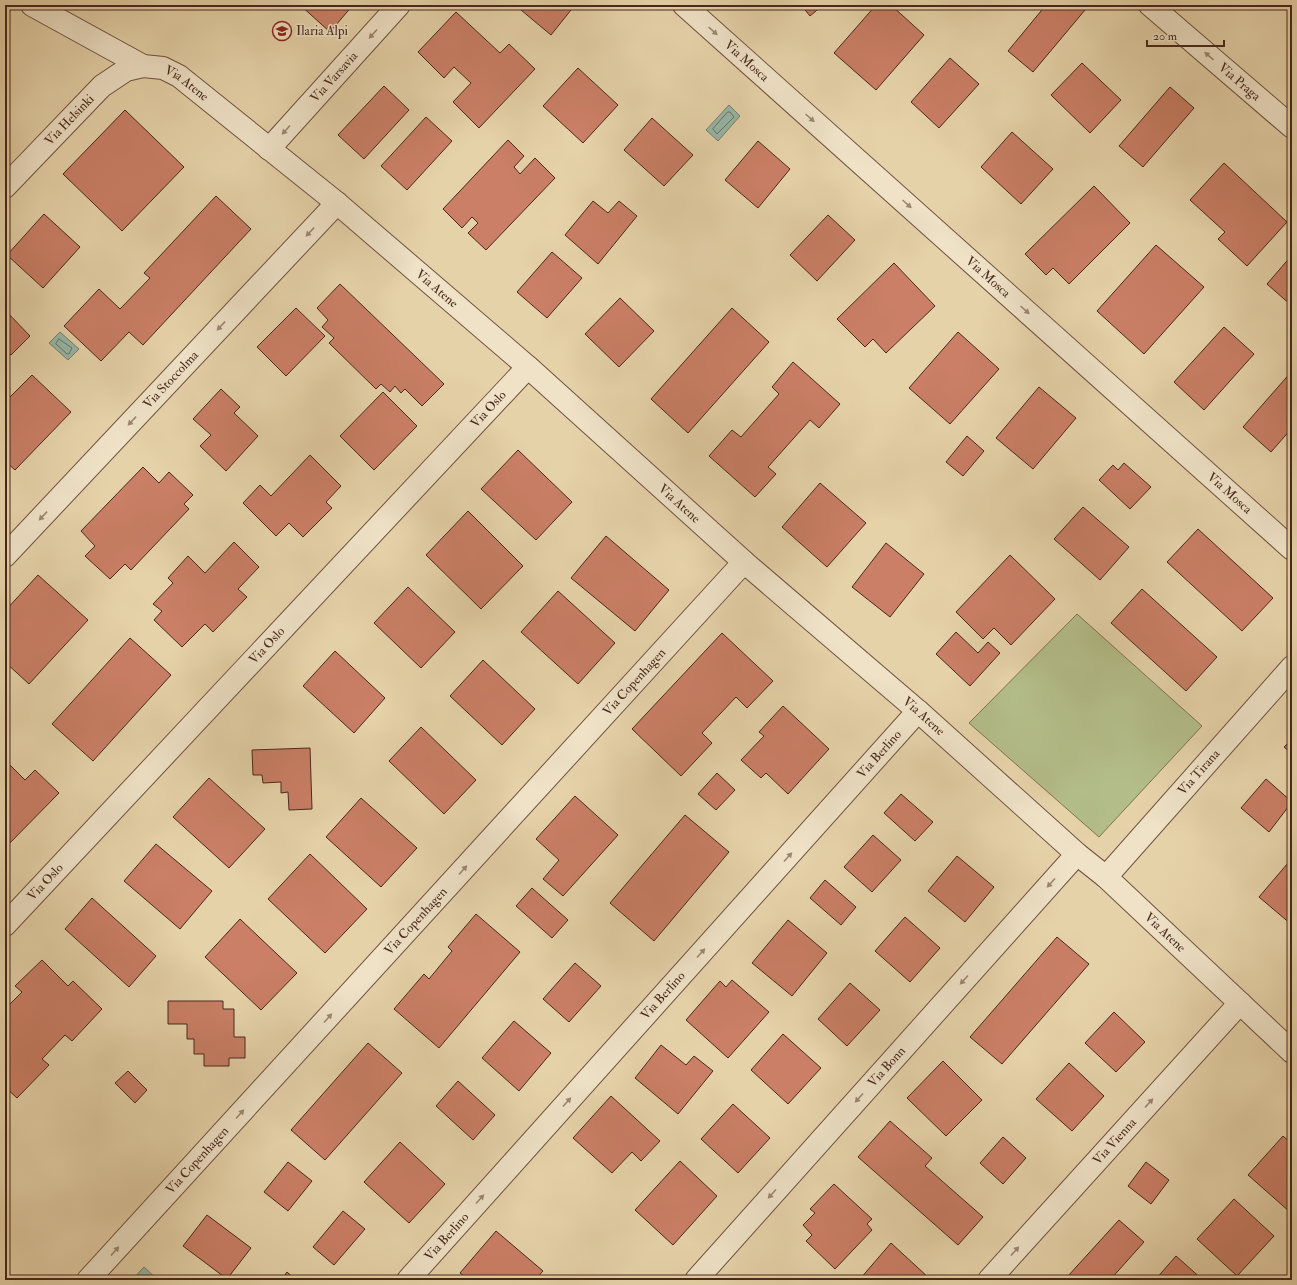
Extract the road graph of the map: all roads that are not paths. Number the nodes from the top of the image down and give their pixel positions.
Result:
1 (32, 5) edge
2 (399, 5) edge
3 (684, 5) edge
4 (1150, 5) edge
5 (143, 66) junction
6 (1292, 127) edge
7 (269, 149) junction
8 (5, 187) edge
9 (337, 203) junction
10 (528, 367) junction
11 (1292, 549) edge
12 (5, 556) edge
13 (744, 562) junction
14 (1292, 667) edge
15 (918, 711) junction
16 (1077, 854) junction
17 (1106, 877) junction
18 (5, 925) edge
19 (1240, 1003) junction
20 (1292, 1052) edge
21 (88, 1280) edge
22 (408, 1280) edge
23 (696, 1280) edge
24 (989, 1280) edge

1 - 5 street, Via Atene
2 -> 7 street, Via Varsavia
3 -> 11 street, Via Mosca
6 -> 4 street, Via Praga
5 - 7 street, Via Atene
5 - 8 street, Via Helsinki
7 - 9 street, Via Atene
9 - 10 street, Via Atene
9 -> 12 street, Via Stoccolma
10 - 13 street, Via Atene
10 - 18 street, Via Oslo
13 - 15 street, Via Atene
21 -> 13 street, Via Copenhagen
14 - 17 street, Via Tirana
15 - 16 street, Via Atene
22 -> 15 street, Via Berlino
16 - 17 street, Via Atene
16 -> 23 street, Via Bonn
17 - 19 street, Via Atene
19 - 20 street, Via Atene
24 -> 19 street, Via Vienna

